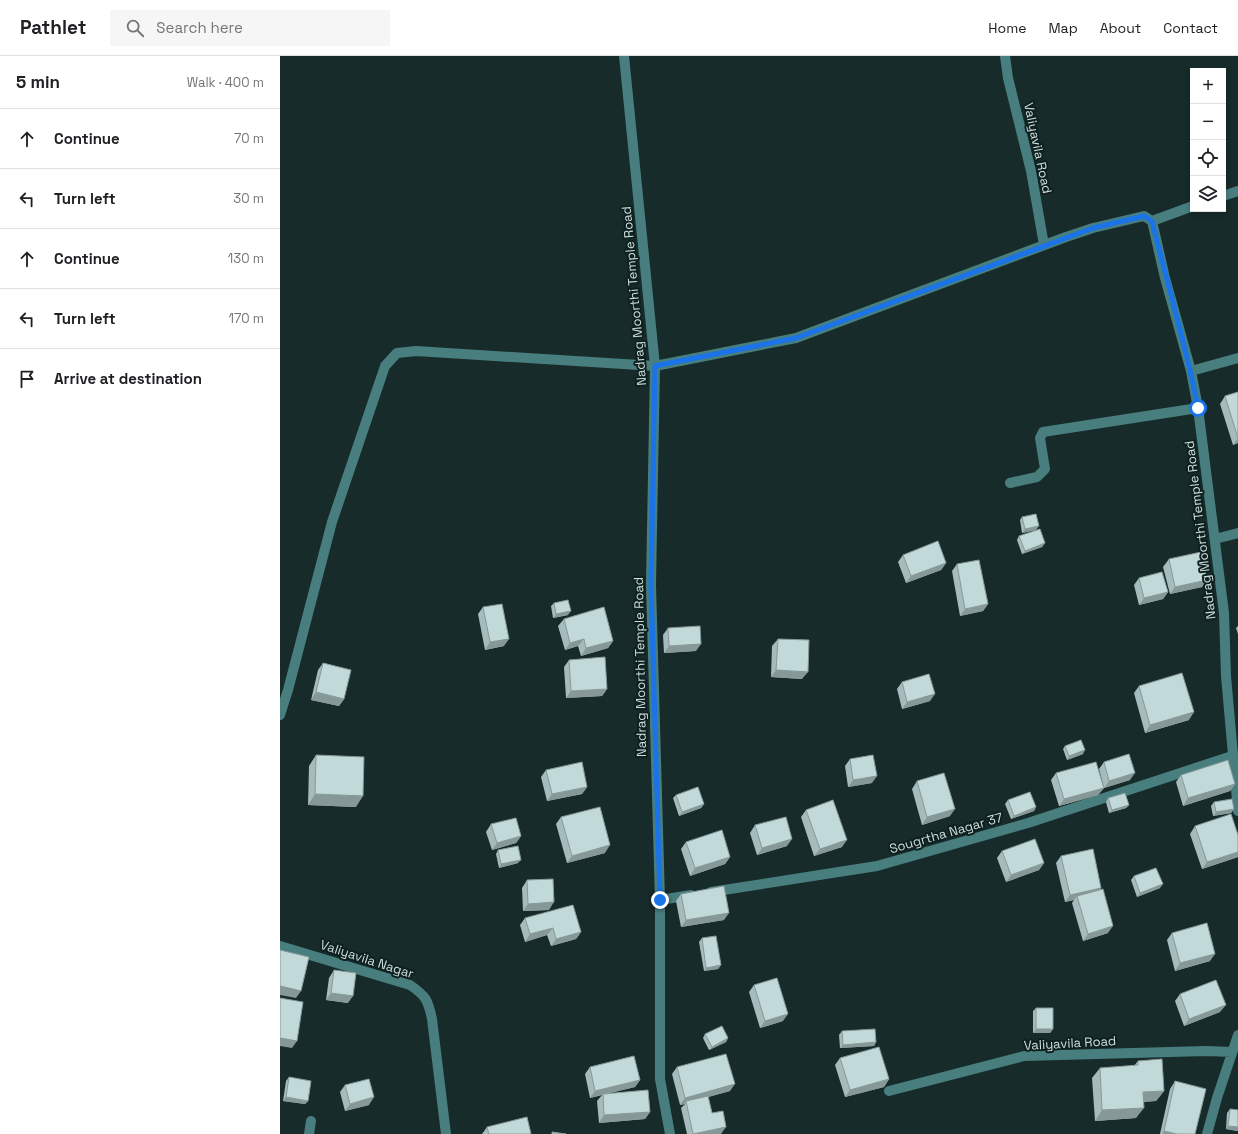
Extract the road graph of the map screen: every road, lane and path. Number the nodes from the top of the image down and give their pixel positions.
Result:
1 (624, 56) edge
2 (1005, 56) edge
3 (1238, 191) edge
4 (1226, 195) edge
5 (1190, 207) edge
6 (1152, 221) junction
7 (1044, 245) junction
8 (1238, 358) edge
9 (655, 366) junction
10 (1191, 371) junction
11 (1198, 408) junction
12 (1010, 484) dead end
13 (1238, 533) edge
14 (1215, 539) junction
15 (284, 689) edge
16 (280, 715) edge
17 (1232, 756) junction
18 (1237, 792) edge
19 (1238, 811) edge
20 (660, 900) junction
21 (280, 946) edge
22 (1238, 1035) edge
23 (1232, 1052) junction
24 (890, 1091) dead end
25 (312, 1121) dead end
26 (310, 1134) edge
27 (446, 1134) edge
28 (670, 1134) edge
29 (1207, 1134) edge

1 - 9 street, Nadrag Moorthi Temple Road
2 - 7 street, Valiyavila Road
3 - 4 street
5 - 6 street
6 - 7 street
6 - 10 street, Nadrag Moorthi Temple Road
7 - 9 street
8 - 10 street
9 - 15 street
9 - 20 street, Nadrag Moorthi Temple Road
10 - 11 street, Nadrag Moorthi Temple Road
11 - 12 street
11 - 14 street, Nadrag Moorthi Temple Road
13 - 14 street
14 - 17 street, Nadrag Moorthi Temple Road
15 - 16 street
17 - 18 street, Nadrag Moorthi Temple Road
17 - 20 street, Sougrtha Nagar 37
18 - 19 street, Nadrag Moorthi Temple Road
20 - 28 street, Nadrag Moorthi Temple Road
21 - 27 street, Valiyavila Nagar
22 - 23 street
23 - 24 street, Valiyavila Road
23 - 29 street
25 - 26 street

